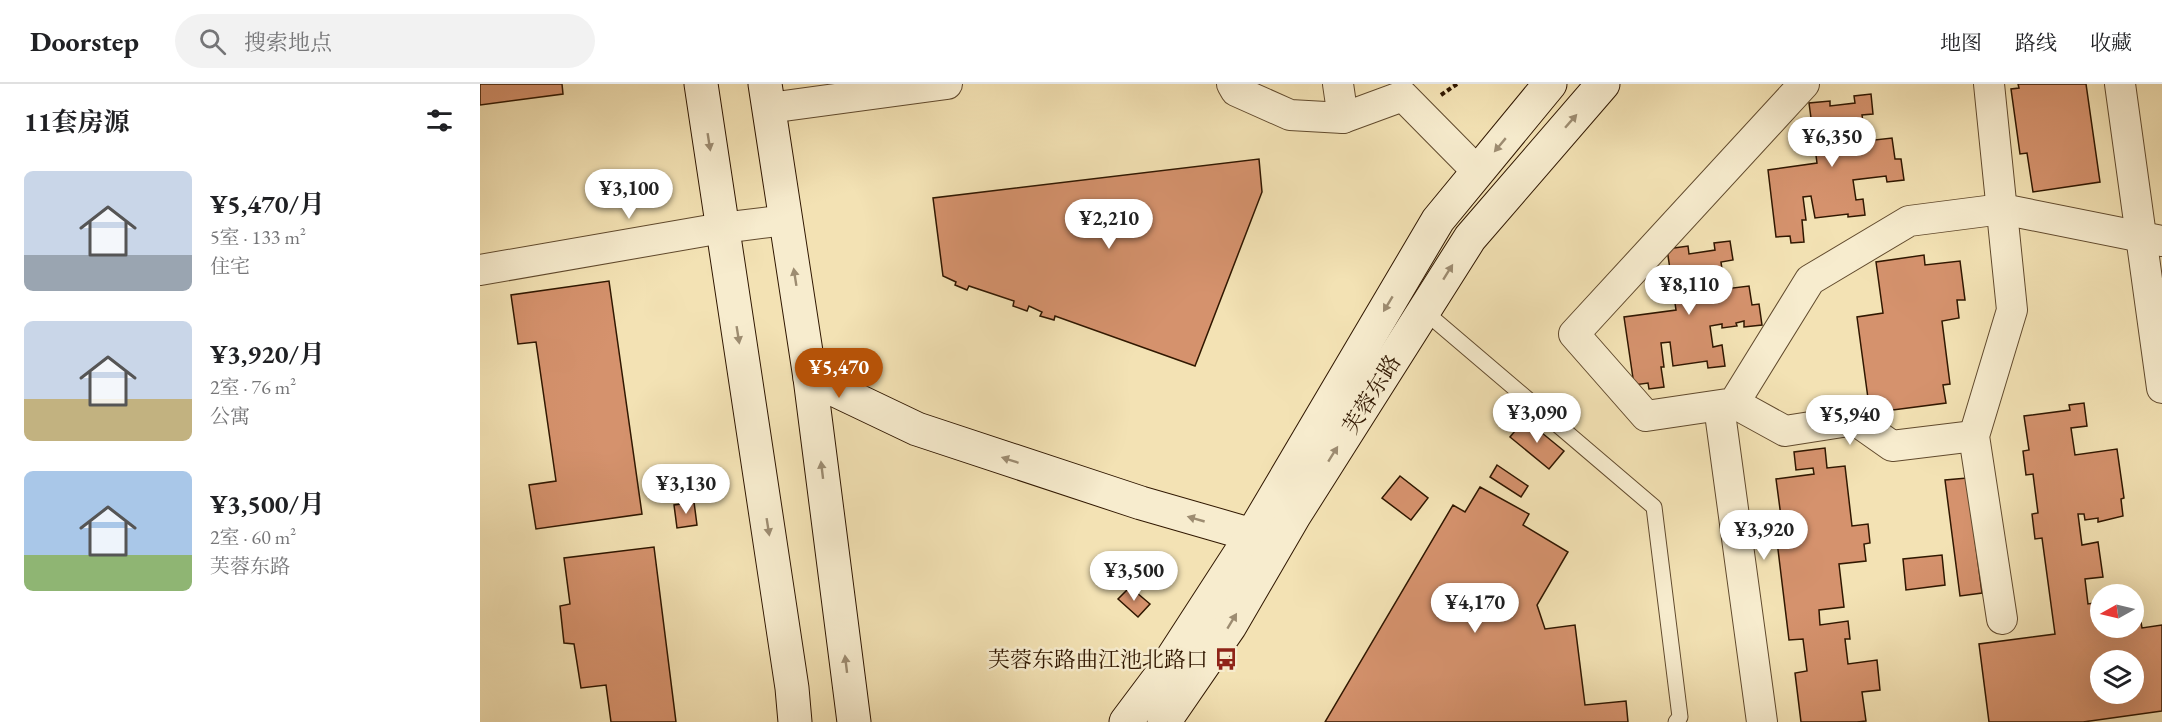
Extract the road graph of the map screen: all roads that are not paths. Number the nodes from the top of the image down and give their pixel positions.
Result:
1 (700, 84) edge
2 (947, 84) edge
3 (1232, 84) edge
4 (1338, 84) edge
5 (1550, 84) edge
6 (1604, 84) edge
7 (1804, 84) edge
8 (1989, 84) edge
9 (2120, 84) edge
10 (1409, 90) edge
11 (767, 96) edge
12 (1343, 118) junction
13 (1478, 172) junction
14 (2002, 208) junction
15 (786, 220) junction
16 (722, 228) junction
17 (2152, 239) edge
18 (480, 270) edge
19 (1424, 311) junction
20 (810, 378) junction
21 (2162, 388) edge
22 (1727, 405) junction
23 (1974, 436) junction
24 (1252, 535) junction
25 (2002, 619) dead end
26 (795, 722) edge
27 (854, 722) edge
28 (1126, 722) edge
29 (1164, 722) edge
30 (1676, 722) edge
31 (1762, 722) edge

1 -> 16 main road
2 - 11 street
3 - 12 street
4 - 12 street
5 -> 13 main road, 芙蓉东路
19 -> 6 main road, 芙蓉东路
7 - 22 street
8 - 14 street
9 - 17 street
10 - 12 street
10 - 13 street
11 - 15 main road
13 -> 24 main road, 芙蓉东路
14 - 17 street
14 - 22 street
14 - 23 street
15 - 16 street
20 -> 15 main road
16 - 18 street
16 -> 26 main road
17 - 21 street
29 -> 19 main road, 芙蓉东路
19 - 30 lane
24 -> 20 main road
27 -> 20 main road
22 - 23 street
22 - 31 street
23 - 25 street
24 - 28 main road, 芙蓉东路

